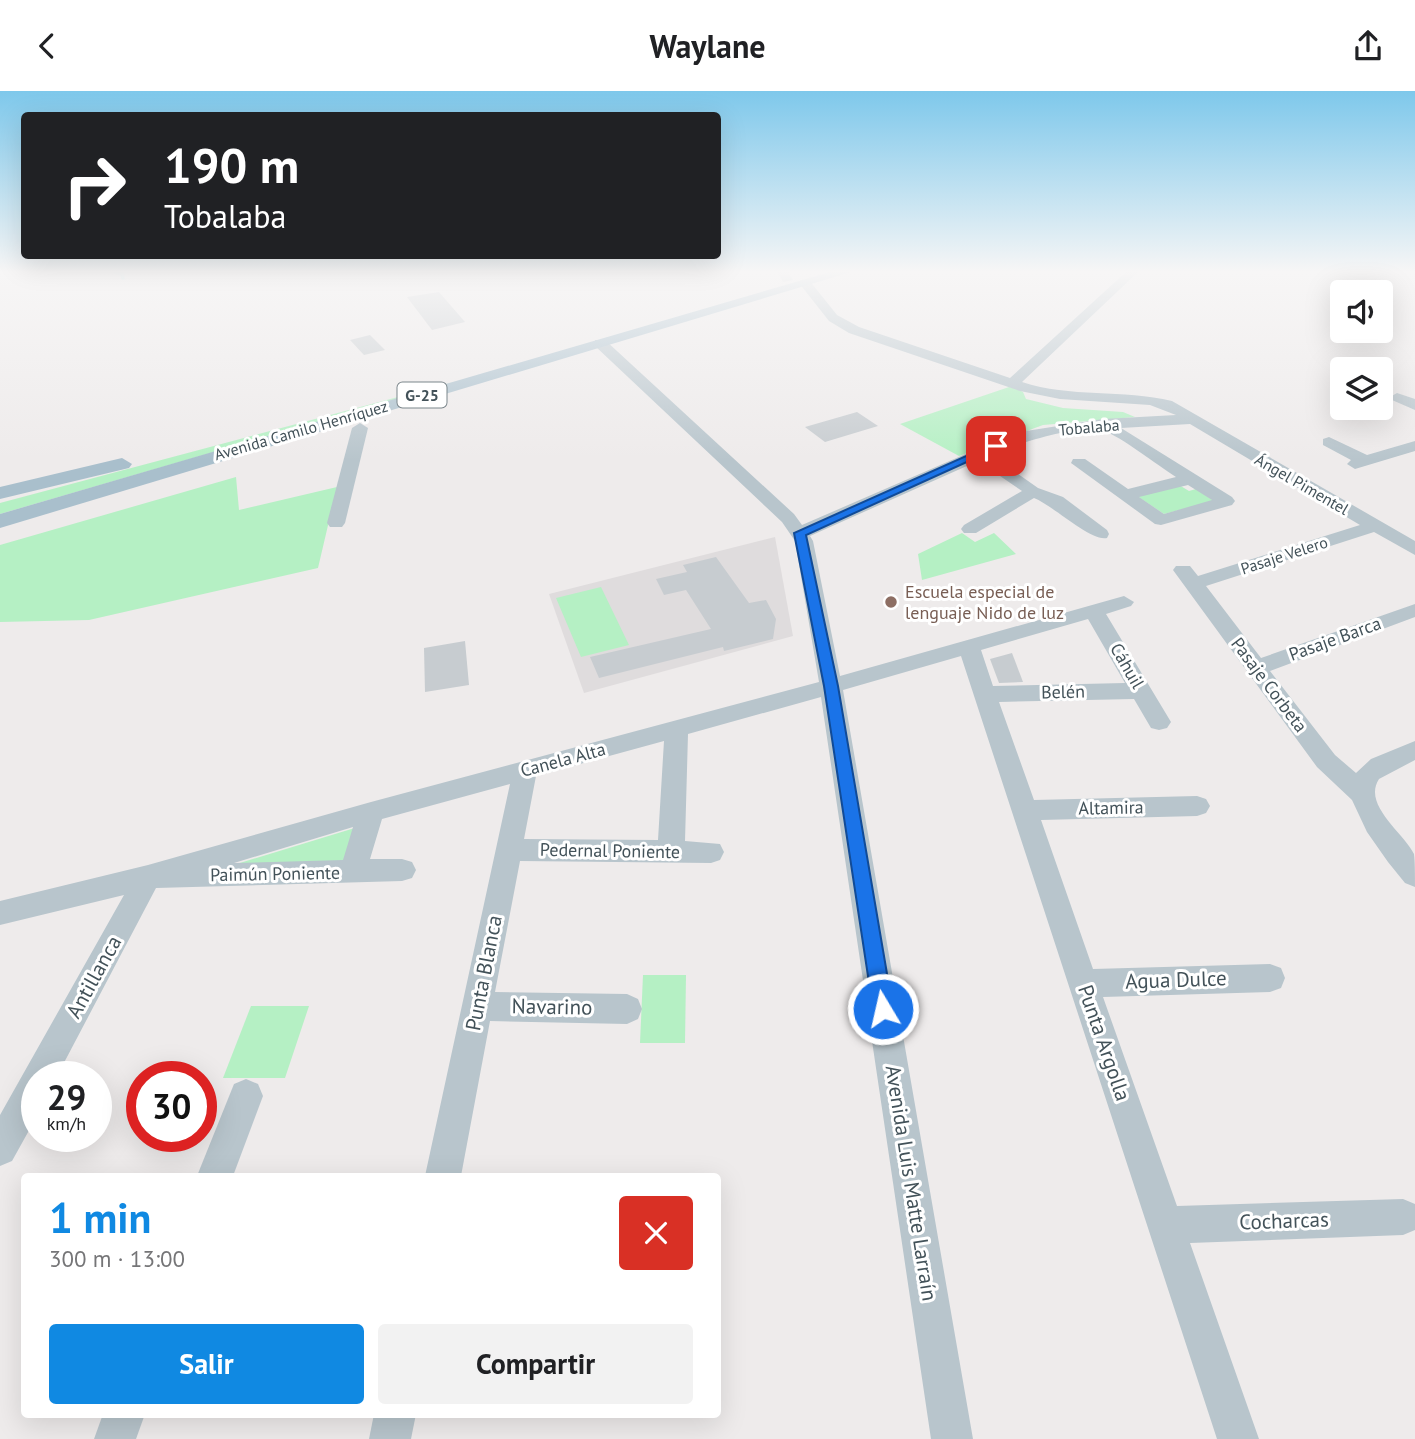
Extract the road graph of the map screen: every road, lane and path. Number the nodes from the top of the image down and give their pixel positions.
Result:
1 (590, 335) edge
2 (626, 335) edge
3 (869, 335) edge
4 (1065, 335) edge
5 (600, 343) junction
6 (1013, 383) junction
7 (1397, 397) dead end
8 (1415, 405) edge
9 (1189, 419) junction
10 (1103, 424) junction
11 (360, 428) dead end
12 (1392, 432) dead end
13 (1329, 442) dead end
14 (1415, 444) edge
15 (979, 454) junction
16 (1079, 463) dead end
17 (1190, 479) junction
18 (1032, 492) junction
19 (0, 493) edge
20 (1126, 495) junction
21 (0, 521) edge
22 (336, 523) dead end
23 (794, 526) junction
24 (1375, 526) junction
25 (970, 529) dead end
26 (1100, 534) dead end
27 (1415, 549) edge
28 (1188, 577) joint
29 (1124, 602) dead end
30 (1415, 610) edge
31 (1094, 611) junction
32 (969, 647) junction
33 (1256, 668) junction
34 (831, 686) junction
35 (1141, 691) junction
36 (985, 694) junction
37 (1160, 722) dead end
38 (676, 729) junction
39 (1415, 750) edge
40 (525, 770) junction
41 (1362, 794) junction
42 (1197, 807) dead end
43 (1025, 810) junction
44 (370, 812) junction
45 (509, 850) junction
46 (671, 852) junction
47 (711, 852) dead end
48 (402, 870) dead end
49 (353, 872) junction
50 (1415, 875) edge
51 (148, 877) junction
52 (0, 913) edge
53 (1269, 978) dead end
54 (1083, 983) junction
55 (478, 1006) junction
56 (627, 1009) dead end
57 (48, 1061) edge
58 (246, 1096) dead end
59 (21, 1110) edge
60 (0, 1149) edge
61 (216, 1173) edge
62 (444, 1173) edge
63 (1403, 1217) dead end
64 (1166, 1225) junction
65 (123, 1418) edge
66 (394, 1418) edge
67 (115, 1439) edge
68 (390, 1439) edge
69 (952, 1439) edge
70 (1238, 1439) edge

1 - 19 main road, Avenida Camilo Henríquez / G-25
2 - 5 main road, Avenida Camilo Henríquez / G-25
3 - 6 street, Ángel Pimentel
4 - 6 street
5 - 21 main road, Avenida Camilo Henríquez / G-25
5 - 23 street
6 - 9 street, Ángel Pimentel
7 - 8 street
9 - 10 street, Tobalaba
9 - 24 street, Ángel Pimentel
10 - 15 street, Tobalaba
10 - 17 street
11 - 22 street
12 - 14 street
13 - 14 street
15 - 18 street
15 - 23 street, Tobalaba
16 - 20 street
17 - 20 street
17 - 20 street
18 - 25 street
18 - 26 street
23 - 34 street, Avenida Luis Matte Larraín
24 - 27 street, Ángel Pimentel
24 - 28 street, Pasaje Velero
28 - 33 street, Pasaje Corbeta
29 - 31 street, Canela Alta
30 - 33 street, Pasaje Barca
31 - 32 street, Canela Alta
31 - 35 street, Cáhuil
32 - 34 street, Canela Alta
32 - 36 street, Punta Argolla
33 - 41 street, Pasaje Corbeta
34 - 38 street, Canela Alta
34 - 69 street, Avenida Luis Matte Larraín
35 - 36 street, Belén
35 - 37 street, Cáhuil
36 - 43 street, Punta Argolla
38 - 40 street, Canela Alta
38 - 46 street
39 - 41 street
40 - 44 street, Canela Alta
40 - 45 street, Punta Blanca
41 - 50 street, Pasaje Corbeta
42 - 43 street, Altamira
43 - 54 street, Punta Argolla
44 - 49 street
44 - 51 street, Canela Alta
45 - 46 street, Pedernal Poniente
45 - 55 street, Punta Blanca
46 - 47 street, Pedernal Poniente
48 - 49 street, Paimún Poniente
49 - 51 street, Paimún Poniente
51 - 52 street, Canela Alta
51 - 57 street, Antillanca
53 - 54 street, Agua Dulce
54 - 64 street, Punta Argolla
55 - 56 street, Navarino
55 - 62 street, Punta Blanca
58 - 61 street
59 - 60 street
63 - 64 street, Cocharcas
64 - 70 street, Punta Argolla
65 - 67 street
66 - 68 street

